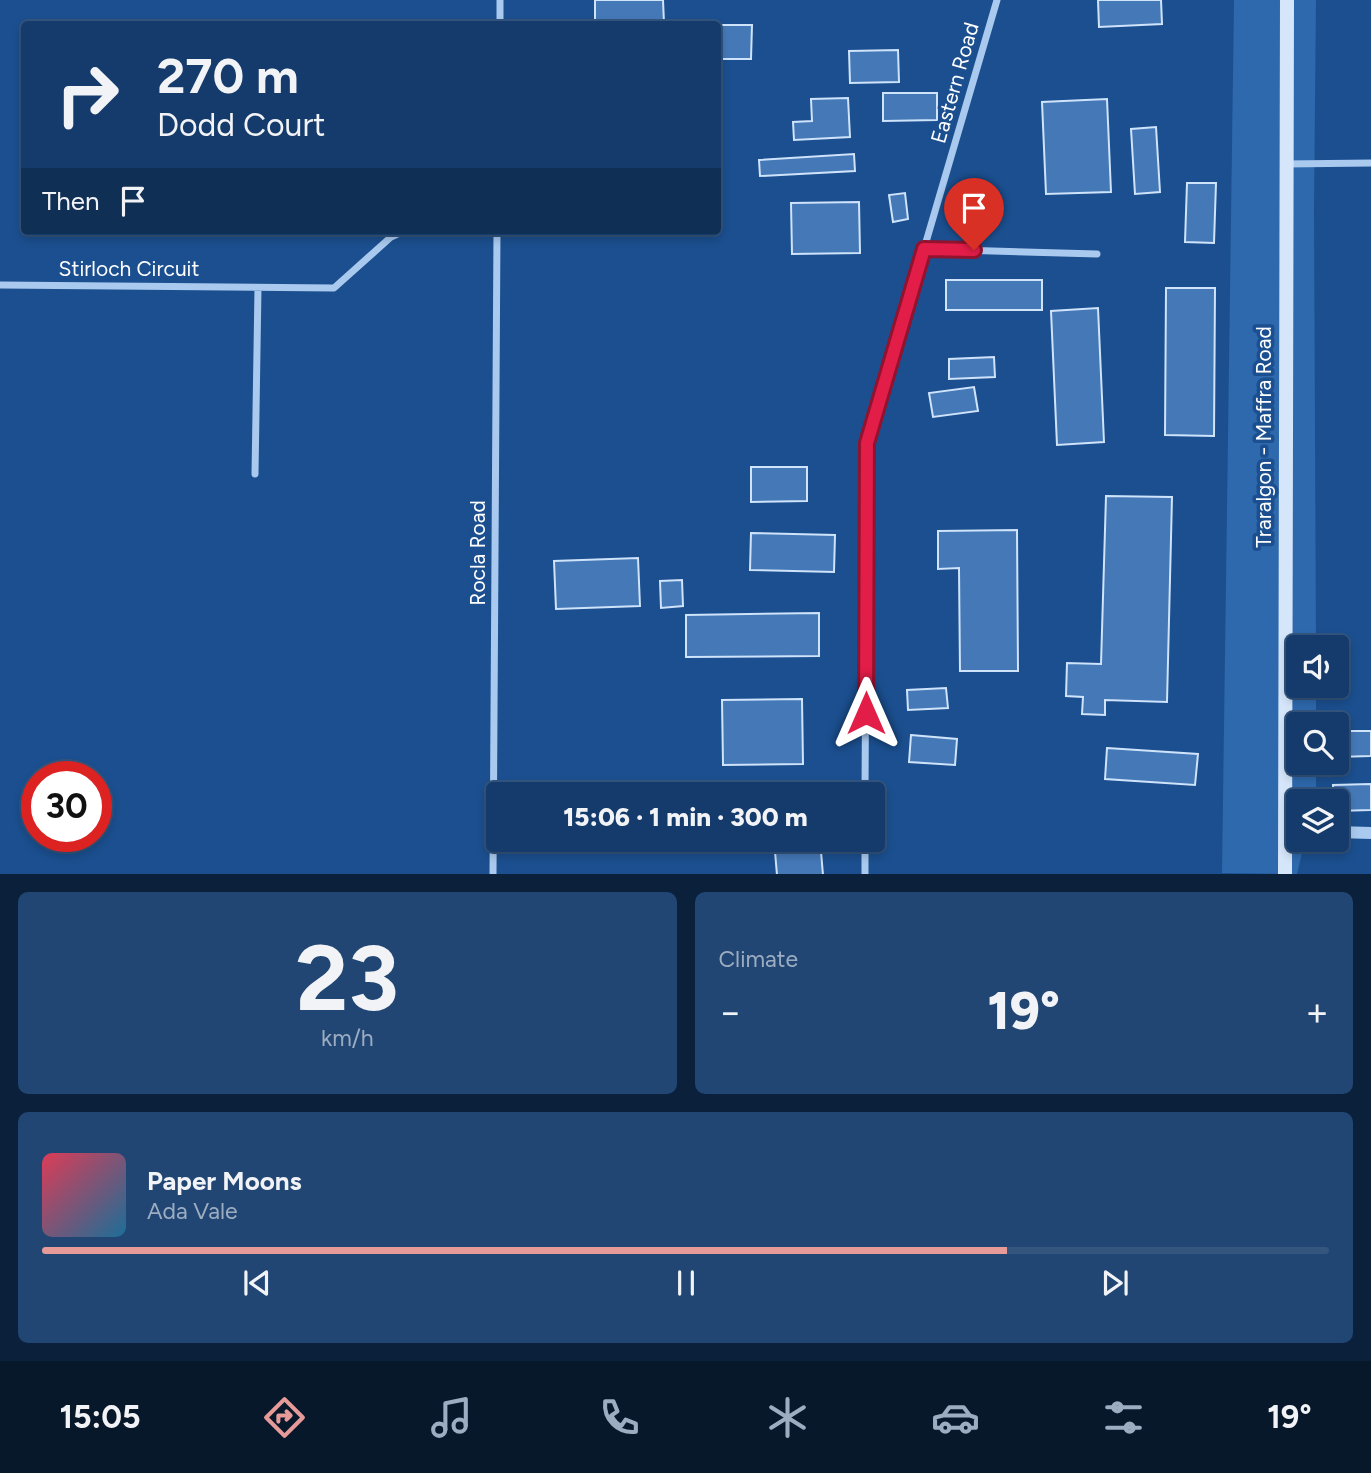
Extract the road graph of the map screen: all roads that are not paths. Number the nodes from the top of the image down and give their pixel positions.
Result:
1 (500, 0) edge
2 (998, 0) edge
3 (1287, 0) edge
4 (500, 21) edge
5 (1371, 163) edge
6 (1286, 164) junction
7 (395, 235) edge
8 (497, 235) edge
9 (924, 249) junction
10 (1097, 254) dead end
11 (0, 285) edge
12 (258, 288) junction
13 (256, 474) dead end
14 (865, 782) edge
15 (1292, 789) edge
16 (1349, 832) edge
17 (1371, 833) edge
18 (865, 852) edge
19 (1289, 852) edge
20 (493, 874) edge
21 (865, 874) edge
22 (1285, 874) edge

1 - 4 street
2 - 9 street, Eastern Road
3 - 6 main road, Traralgon - Maffra Road
5 - 6 street
6 - 15 main road, Traralgon - Maffra Road
7 - 12 street, Stirloch Circuit
8 - 20 street, Rocla Road
9 - 10 street
9 - 14 street, Eastern Road
11 - 12 street, Stirloch Circuit
12 - 13 street
16 - 17 street
18 - 21 street
19 - 22 main road, Traralgon - Maffra Road

